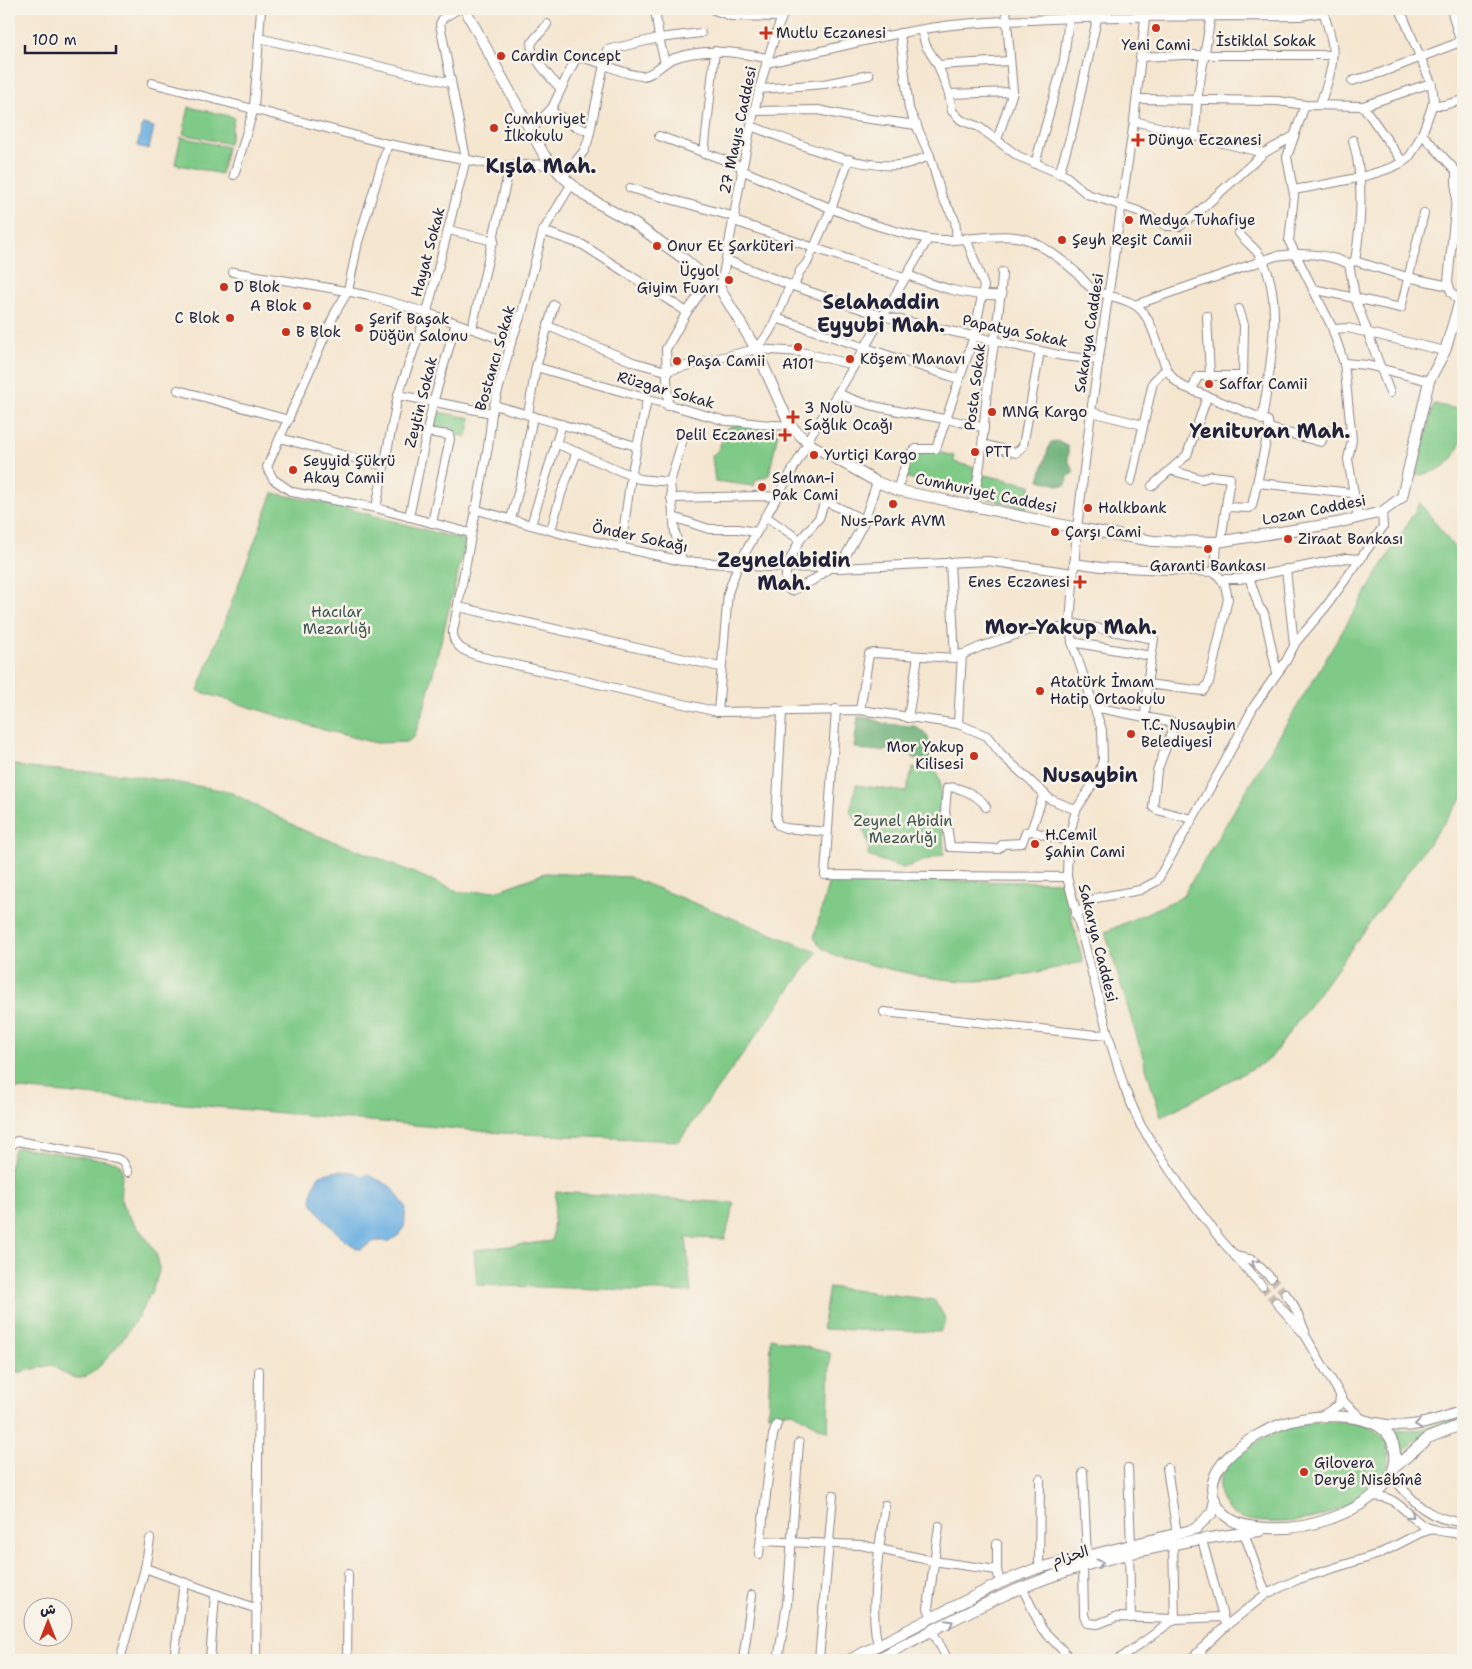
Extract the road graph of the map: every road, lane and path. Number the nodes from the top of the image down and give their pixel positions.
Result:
1 (261, 9) edge
2 (458, 9) edge
3 (465, 9) edge
4 (655, 9) edge
5 (785, 9) edge
6 (1006, 9) edge
7 (1070, 9) edge
8 (1400, 9) edge
9 (1451, 9) edge
10 (714, 10) edge
11 (1324, 10) edge
12 (1145, 13) edge
13 (1211, 13) edge
14 (782, 17) junction
15 (1097, 19) junction
16 (1070, 20) junction
17 (1006, 22) junction
18 (546, 24) dead end
19 (921, 30) junction
20 (701, 33) dead end
21 (900, 33) junction
22 (259, 38) junction
23 (658, 38) junction
24 (1460, 42) junction
25 (716, 51) junction
26 (1463, 51) edge
27 (1205, 55) junction
28 (1332, 55) junction
29 (1140, 58) junction
30 (1419, 58) junction
31 (767, 60) junction
32 (1010, 61) junction
33 (665, 63) junction
34 (938, 65) junction
35 (604, 67) junction
36 (869, 75) dead end
37 (1352, 81) dead end
38 (152, 83) dead end
39 (451, 83) junction
40 (1431, 83) junction
41 (561, 89) junction
42 (760, 90) junction
43 (1012, 92) junction
44 (949, 94) junction
45 (1137, 99) junction
46 (1197, 100) junction
47 (1463, 100) edge
48 (1320, 104) junction
49 (1305, 105) junction
50 (1432, 105) junction
51 (1363, 106) junction
52 (254, 108) junction
53 (550, 110) junction
54 (754, 111) junction
55 (1134, 120) junction
56 (916, 125) junction
57 (751, 126) junction
58 (530, 131) junction
59 (590, 132) junction
60 (1422, 134) junction
61 (659, 136) dead end
62 (1195, 136) junction
63 (1294, 136) junction
64 (997, 140) junction
65 (1353, 140) dead end
66 (388, 144) junction
67 (704, 154) junction
68 (1264, 154) junction
69 (930, 156) junction
70 (466, 159) junction
71 (850, 160) junction
72 (1402, 161) junction
73 (552, 164) junction
74 (1035, 164) junction
75 (510, 166) junction
76 (741, 168) junction
77 (1058, 174) junction
78 (234, 175) dead end
79 (562, 177) junction
80 (1360, 178) junction
81 (570, 184) junction
82 (630, 188) dead end
83 (1294, 190) junction
84 (1121, 206) junction
85 (831, 209) junction
86 (1424, 213) dead end
87 (734, 219) junction
88 (449, 230) junction
89 (542, 231) junction
90 (1239, 233) dead end
91 (928, 238) junction
92 (966, 238) junction
93 (957, 239) junction
94 (494, 241) junction
95 (814, 246) junction
96 (1294, 253) junction
97 (726, 260) junction
98 (1262, 260) junction
99 (1352, 263) junction
100 (233, 272) dead end
101 (1002, 272) dead end
102 (906, 277) junction
103 (1407, 277) junction
104 (709, 281) junction
105 (792, 285) junction
106 (1449, 286) junction
107 (720, 289) junction
108 (1313, 289) junction
109 (348, 291) junction
110 (1002, 295) junction
111 (982, 296) junction
112 (1110, 296) junction
113 (1355, 297) junction
114 (1461, 299) edge
115 (554, 305) dead end
116 (1135, 305) junction
117 (1239, 309) dead end
118 (427, 312) junction
119 (687, 312) junction
120 (882, 316) junction
121 (1207, 316) dead end
122 (776, 318) junction
123 (456, 323) junction
124 (548, 326) junction
125 (472, 328) junction
126 (1332, 329) junction
127 (1366, 332) junction
128 (974, 336) junction
129 (995, 340) junction
130 (511, 342) junction
131 (866, 347) junction
132 (756, 349) junction
133 (1040, 351) junction
134 (1445, 352) junction
135 (1099, 360) junction
136 (1344, 363) junction
137 (854, 365) junction
138 (536, 367) junction
139 (1381, 368) junction
140 (1166, 370) junction
141 (666, 371) junction
142 (1210, 375) junction
143 (960, 379) junction
144 (1429, 381) junction
145 (178, 390) dead end
146 (1192, 390) junction
147 (838, 393) junction
148 (1390, 393) dead end
149 (398, 395) junction
150 (1207, 397) junction
151 (647, 400) junction
152 (433, 403) junction
153 (668, 406) junction
154 (493, 409) junction
155 (1091, 412) junction
156 (531, 415) junction
157 (946, 418) junction
158 (289, 420) junction
159 (1262, 420) junction
160 (562, 424) junction
161 (790, 425) junction
162 (1143, 425) junction
163 (984, 428) junction
164 (1269, 428) junction
165 (426, 432) junction
166 (1350, 434) junction
167 (280, 438) junction
168 (682, 442) dead end
169 (555, 443) junction
170 (808, 443) junction
171 (982, 444) junction
172 (636, 446) junction
173 (577, 452) junction
174 (384, 466) junction
175 (1170, 470) junction
176 (631, 476) junction
177 (1131, 481) dead end
178 (670, 482) junction
179 (877, 482) junction
180 (1258, 483) junction
181 (1152, 486) dead end
182 (897, 490) junction
183 (1352, 493) junction
184 (776, 497) junction
185 (671, 498) junction
186 (972, 506) junction
187 (1227, 507) junction
188 (376, 508) junction
189 (474, 509) junction
190 (1382, 512) junction
191 (765, 516) junction
192 (409, 517) junction
193 (673, 517) junction
194 (1358, 517) junction
195 (511, 519) junction
196 (864, 520) junction
197 (432, 523) junction
198 (531, 525) junction
199 (1076, 528) junction
200 (551, 530) junction
201 (756, 532) junction
202 (470, 533) junction
203 (800, 540) junction
204 (1219, 542) junction
205 (621, 548) junction
206 (1361, 559) junction
207 (682, 561) junction
208 (950, 562) junction
209 (1074, 563) junction
210 (738, 565) junction
211 (786, 567) junction
212 (830, 567) junction
213 (839, 568) junction
214 (1286, 569) junction
215 (1215, 572) junction
216 (1073, 573) junction
217 (1249, 577) junction
218 (1220, 579) junction
219 (458, 607) junction
220 (1070, 626) junction
221 (1072, 642) junction
222 (1294, 645) junction
223 (918, 656) junction
224 (959, 656) junction
225 (1152, 656) junction
226 (720, 667) junction
227 (1277, 673) junction
228 (1147, 684) junction
229 (1094, 707) junction
230 (836, 709) junction
231 (860, 710) junction
232 (718, 712) junction
233 (782, 712) junction
234 (1145, 716) junction
235 (908, 718) junction
236 (958, 724) junction
237 (1044, 793) junction
238 (986, 807) dead end
239 (1076, 810) junction
240 (1192, 819) junction
241 (1031, 831) junction
242 (827, 832) junction
243 (1068, 841) junction
244 (1067, 877) junction
245 (1076, 915) junction
246 (884, 1012) dead end
247 (1108, 1034) junction
248 (9, 1147) edge
249 (128, 1172) dead end
250 (1235, 1256) junction
251 (1271, 1278) tunnel mouth
252 (1262, 1286) tunnel mouth
253 (1285, 1293) tunnel mouth
254 (1276, 1302) tunnel mouth
255 (1309, 1342) junction
256 (259, 1371) dead end
257 (1340, 1396) junction
258 (1463, 1411) edge
259 (1320, 1416) junction
260 (1368, 1421) junction
261 (776, 1424) dead end
262 (1463, 1424) edge
263 (799, 1443) dead end
264 (1128, 1468) dead end
265 (1167, 1468) dead end
266 (1083, 1472) dead end
267 (1392, 1472) junction
268 (1040, 1479) dead end
269 (833, 1495) dead end
270 (1369, 1497) junction
271 (1215, 1499) junction
272 (885, 1505) dead end
273 (1463, 1522) edge
274 (939, 1526) dead end
275 (1290, 1528) junction
276 (1433, 1530) junction
277 (1244, 1533) junction
278 (1463, 1533) edge
279 (1177, 1534) junction
280 (150, 1539) dead end
281 (1202, 1540) junction
282 (761, 1541) junction
283 (792, 1542) junction
284 (830, 1544) junction
285 (997, 1544) dead end
286 (1173, 1546) junction
287 (879, 1549) junction
288 (1130, 1550) junction
289 (759, 1554) dead end
290 (1087, 1557) junction
291 (933, 1561) junction
292 (1082, 1567) junction
293 (145, 1568) junction
294 (1039, 1568) junction
295 (997, 1570) junction
296 (348, 1574) dead end
297 (184, 1583) junction
298 (1000, 1583) junction
299 (1022, 1587) junction
300 (1266, 1594) junction
301 (215, 1595) junction
302 (752, 1595) dead end
303 (257, 1609) junction
304 (1223, 1616) junction
305 (932, 1618) junction
306 (1131, 1618) junction
307 (1175, 1619) junction
308 (1226, 1626) junction
309 (933, 1632) junction
310 (879, 1646) junction
311 (1201, 1649) junction
312 (120, 1660) edge
313 (174, 1660) edge
314 (210, 1660) edge
315 (256, 1660) edge
316 (347, 1660) edge
317 (743, 1660) edge
318 (778, 1660) edge
319 (819, 1660) edge
320 (849, 1660) edge
321 (875, 1660) edge
322 (948, 1660) edge
323 (1072, 1660) edge
324 (1118, 1660) edge
325 (1190, 1660) edge
326 (1202, 1660) edge

1 - 22 street
2 - 39 street, Hayat Sokak
3 - 58 main road, Cumhuriyet Caddesi
4 - 23 street
5 - 14 street, 27 Mayıs Caddesi
6 - 17 street
7 - 16 street
8 - 30 street
9 - 24 street
10 - 14 street
11 - 13 street
11 - 28 street
12 - 13 street
12 - 15 street
12 - 29 street, Sakarya Caddesi
13 - 27 street
14 - 31 street, 27 Mayıs Caddesi
15 - 16 street
15 - 77 street
16 - 17 street
16 - 74 street
17 - 19 street
17 - 32 street
18 - 41 street
19 - 21 street
19 - 34 street
20 - 23 street
21 - 31 street
21 - 56 street
22 - 39 street
22 - 52 street
23 - 33 street
23 - 35 street
24 - 26 street
24 - 30 street
25 - 31 street
25 - 33 street
25 - 67 street
27 - 28 street, İstiklal Sokak
27 - 29 street, İstiklal Sokak
27 - 46 street
28 - 48 street
29 - 45 street, Sakarya Caddesi
30 - 37 street
30 - 40 street
31 - 42 street, 27 Mayıs Caddesi
32 - 34 street
32 - 43 street
33 - 35 street
34 - 44 street
35 - 41 street
35 - 59 street
36 - 42 street
38 - 52 street
39 - 70 street, Hayat Sokak
40 - 50 street
40 - 51 street
41 - 53 street
42 - 54 street, 27 Mayıs Caddesi
43 - 44 street
43 - 64 street
44 - 64 street
45 - 46 street
45 - 55 street, Sakarya Caddesi
46 - 49 street
46 - 62 street
47 - 50 street
48 - 49 street
48 - 51 street
49 - 63 street
50 - 60 street
51 - 72 street
52 - 66 street
52 - 78 street
53 - 58 street
53 - 59 street
54 - 56 street
54 - 57 street, 27 Mayıs Caddesi
55 - 62 street
55 - 84 street, Sakarya Caddesi
56 - 69 street
57 - 71 street
57 - 76 street, 27 Mayıs Caddesi
58 - 73 main road, Cumhuriyet Caddesi
59 - 79 street
60 - 72 street
60 - 106 street
61 - 67 street
62 - 68 street
63 - 68 street
63 - 83 street
64 - 74 street
65 - 80 street
66 - 70 street
66 - 109 street
67 - 76 street
68 - 84 street
69 - 71 street
69 - 93 street
70 - 75 street
70 - 88 street, Hayat Sokak
71 - 85 street
72 - 80 street
73 - 75 street
73 - 79 main road, Cumhuriyet Caddesi
74 - 77 street
75 - 94 street
76 - 85 street
76 - 87 street, 27 Mayıs Caddesi
77 - 84 street
79 - 81 main road, Cumhuriyet Caddesi
80 - 83 street
80 - 99 street
81 - 89 street, Bostancı Sokak
81 - 104 main road, Cumhuriyet Caddesi
82 - 87 street
83 - 96 street
84 - 112 street, Sakarya Caddesi
85 - 91 street
85 - 95 street
86 - 103 street
87 - 95 street
87 - 97 street, 27 Mayıs Caddesi
88 - 94 street
88 - 118 street, Hayat Sokak
89 - 119 street
89 - 130 street, Bostancı Sokak
90 - 98 street
91 - 93 street
91 - 102 street
92 - 93 street
92 - 111 street
92 - 112 street
94 - 125 street
95 - 102 street
95 - 105 street
96 - 98 street
96 - 99 street
96 - 108 street
97 - 105 street, Papatya Sokak
97 - 107 street, 27 Mayıs Caddesi
98 - 116 street
98 - 159 street
99 - 103 street
99 - 113 street
100 - 109 street
101 - 110 street, Posta Sokak
102 - 111 street
102 - 120 street
103 - 106 street
103 - 113 street
104 - 107 main road, Cumhuriyet Caddesi
104 - 119 street
105 - 120 street, Papatya Sokak
105 - 122 street
106 - 114 street
107 - 132 main road, Cumhuriyet Caddesi
108 - 113 street
108 - 126 street
109 - 118 street
109 - 158 street
110 - 111 street
110 - 129 street, Posta Sokak
111 - 128 street
112 - 116 street
112 - 135 street, Sakarya Caddesi
113 - 127 street
114 - 134 main road, Lozan Caddesi
115 - 124 street
116 - 140 street
117 - 142 street
118 - 123 street
118 - 149 street, Hayat Sokak
119 - 141 street
120 - 128 street, Papatya Sokak
120 - 131 street
121 - 142 street
122 - 131 street
122 - 132 street
123 - 125 street
123 - 152 street, Zeytin Sokak
124 - 138 street
124 - 141 street
125 - 130 street
126 - 127 street
126 - 136 street
127 - 134 street
127 - 139 street
128 - 129 street, Papatya Sokak
128 - 143 street
129 - 133 street, Papatya Sokak
129 - 163 street, Posta Sokak
130 - 154 street, Bostancı Sokak
131 - 137 street
131 - 143 street
132 - 137 street
132 - 141 street
132 - 161 main road, Cumhuriyet Caddesi
133 - 135 street, Papatya Sokak
133 - 171 street
134 - 144 main road, Lozan Caddesi
135 - 155 street, Sakarya Caddesi
136 - 139 street
136 - 166 street
137 - 147 street
138 - 151 street, Rüzgar Sokak
138 - 156 street
139 - 144 street
139 - 148 street
140 - 146 street
140 - 162 street
141 - 153 street
142 - 146 street
143 - 157 street
144 - 190 main road, Lozan Caddesi
145 - 158 street
146 - 150 street
147 - 157 street
147 - 170 street
149 - 152 street
149 - 174 street, Hayat Sokak
150 - 159 street
150 - 175 street
151 - 153 street, Rüzgar Sokak
151 - 172 street
152 - 154 street
152 - 165 street, Zeytin Sokak
153 - 161 street, Rüzgar Sokak
154 - 156 street
154 - 189 street, Bostancı Sokak
155 - 162 street
155 - 199 street, Sakarya Caddesi
156 - 160 street
156 - 195 street
157 - 163 street
157 - 182 street
158 - 167 street
159 - 164 street
160 - 169 street
160 - 172 street
161 - 170 main road, Cumhuriyet Caddesi
162 - 177 street
163 - 171 street, Posta Sokak
164 - 166 street
164 - 180 street
165 - 192 street, Zeytin Sokak
165 - 197 street
166 - 183 street
167 - 174 street
167 - 188 street
168 - 178 street
169 - 173 street
169 - 198 street
170 - 179 main road, Cumhuriyet Caddesi
170 - 184 street
171 - 186 street, Posta Sokak
172 - 176 street
173 - 176 street
173 - 200 street
174 - 188 street, Hayat Sokak
175 - 181 street
175 - 187 street
176 - 178 street
176 - 205 street
178 - 185 street
179 - 182 main road, Cumhuriyet Caddesi
179 - 196 street
180 - 183 street
180 - 187 street
182 - 186 main road, Cumhuriyet Caddesi
183 - 194 street
184 - 185 street
184 - 191 street
185 - 193 street
186 - 199 main road, Cumhuriyet Caddesi
187 - 204 street
188 - 192 street
189 - 195 street, Önder Sokağı
189 - 202 street, Bostancı Sokak
190 - 194 main road, Lozan Caddesi
190 - 206 street
191 - 201 street
191 - 203 street
192 - 197 street
193 - 201 street
193 - 207 street
194 - 204 main road, Lozan Caddesi
195 - 198 street, Önder Sokağı
196 - 203 street
196 - 213 street
197 - 202 street
198 - 200 street, Önder Sokağı
199 - 204 main road, Lozan Caddesi
199 - 209 street, Sakarya Caddesi
200 - 205 street, Önder Sokağı
201 - 210 street
202 - 219 street, Bostancı Sokak
203 - 211 street
204 - 215 street
205 - 207 street, Önder Sokağı
206 - 214 street
206 - 222 street
207 - 210 street, Önder Sokağı
208 - 213 street, Önder Sokağı
208 - 216 street, Önder Sokağı
208 - 224 street
209 - 215 street
209 - 216 street, Sakarya Caddesi
210 - 211 street, Önder Sokağı
210 - 226 street
211 - 212 street, Önder Sokağı
211 - 212 street
212 - 213 street, Önder Sokağı
214 - 217 street
214 - 222 street
215 - 218 street
216 - 220 street, Sakarya Caddesi
217 - 218 street
217 - 227 street
218 - 228 street
219 - 226 street
219 - 232 street, Bostancı Sokak
220 - 221 street, Sakarya Caddesi
220 - 224 street
220 - 225 street
221 - 225 street
221 - 229 street, Sakarya Caddesi
222 - 227 street
223 - 224 street
223 - 231 street
223 - 235 street
224 - 236 street
225 - 228 street
226 - 232 street
227 - 240 street
228 - 234 street
229 - 234 street
229 - 239 street, Sakarya Caddesi
230 - 231 street
230 - 233 street
230 - 242 street
231 - 235 street
232 - 233 street
233 - 242 street
234 - 240 street
235 - 236 street
236 - 237 street
237 - 239 street
237 - 241 street
238 - 241 street
239 - 243 street, Sakarya Caddesi
240 - 245 street
241 - 243 street
242 - 244 street
243 - 244 street, Sakarya Caddesi
244 - 245 street, Sakarya Caddesi
245 - 247 street, Sakarya Caddesi
246 - 247 street
247 - 250 street, Sakarya Caddesi
248 - 249 street
251 -> 250 street
250 - 252 street, Sakarya Caddesi
253 - 255 street
254 - 255 street
255 - 257 street
256 - 303 street
257 - 259 street
257 - 260 street
258 -> 260 main road
259 - 260 main road
259 - 271 main road
260 - 267 main road
261 - 282 street
262 - 267 main road
263 - 283 street
264 - 288 street
265 - 279 street
266 - 290 street
267 - 270 main road
267 - 273 street
268 - 294 street
269 - 284 street
270 - 275 main road
270 -> 276 street
271 - 275 main road
271 - 279 main road, الحزام
272 - 287 street
274 - 291 street
275 - 277 main road, الحزام
276 - 278 street
276 - 300 street
277 - 281 main road, الحزام
277 - 300 street
279 - 288 main road, الحزام
280 - 293 street
281 - 286 main road, الحزام
281 - 304 street
282 - 283 street
282 - 289 street
283 - 284 street
283 - 318 street
284 - 287 street
284 - 319 street
285 - 295 street
286 - 288 main road, الحزام
286 - 307 street
287 - 291 street
287 - 310 street
288 - 290 main road, الحزام
292 -> 288 main road, الحزام
288 - 306 street
290 - 294 main road, الحزام
291 - 295 street
291 - 305 street
292 - 299 main road, الحزام
292 - 306 street
293 - 297 street
293 - 312 street
294 - 298 main road, الحزام
295 - 298 street
296 - 316 street
297 - 301 street
297 - 313 street
298 - 305 main road, الحزام
309 -> 299 main road, الحزام
299 - 323 street
300 - 308 street
301 - 303 street
301 - 314 street
302 - 317 street
303 - 315 street
304 - 307 street
304 - 308 street
305 - 310 main road, الحزام
306 - 307 street
307 - 324 street
308 - 311 street
309 - 321 main road, الحزام
309 - 322 street
310 - 320 main road, الحزام
311 - 325 street
311 - 326 street

